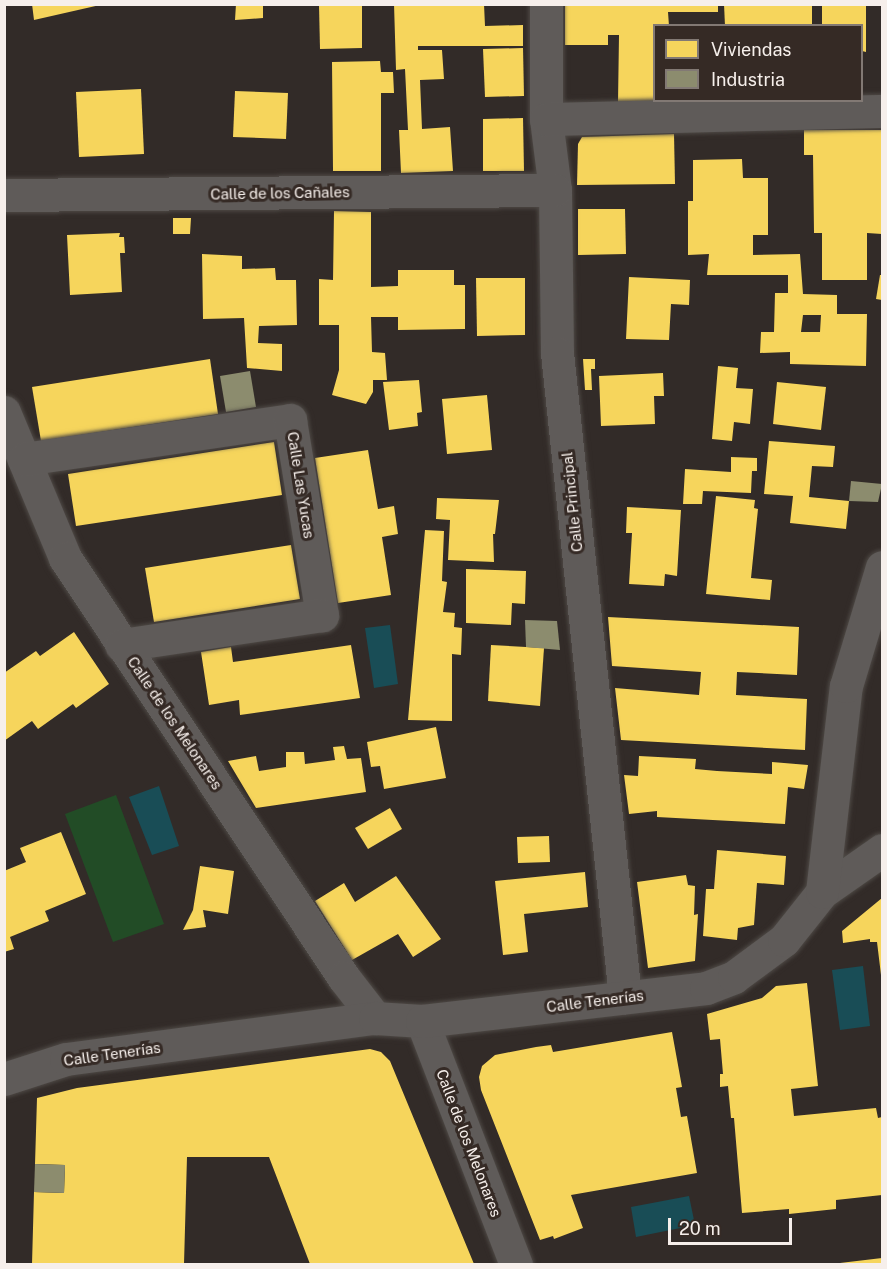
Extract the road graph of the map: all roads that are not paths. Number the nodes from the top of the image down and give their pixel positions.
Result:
1 (546, 4) edge
2 (882, 111) edge
3 (546, 119) junction
4 (555, 190) junction
5 (4, 195) edge
6 (4, 412) edge
7 (24, 459) junction
8 (882, 567) edge
9 (121, 645) junction
10 (882, 850) edge
11 (822, 892) junction
12 (625, 997) junction
13 (375, 1018) junction
14 (422, 1021) junction
15 (4, 1079) edge
16 (516, 1264) edge

1 - 3 street, Calle Principal
2 - 3 street
3 - 4 street, Calle Principal
4 - 5 street, Calle de los Cañales
4 - 12 street, Calle Principal
6 - 7 street, Calle de los Melonares
7 - 9 street, Calle de los Melonares
7 - 9 street, Calle Las Yucas
8 - 11 street
9 - 13 street, Calle de los Melonares
10 - 11 street, Calle Tenerías
11 - 12 street, Calle Tenerías
12 - 14 street, Calle Tenerías
13 - 14 street, Calle Tenerías
13 - 15 street, Calle Tenerías
14 - 16 street, Calle de los Melonares

